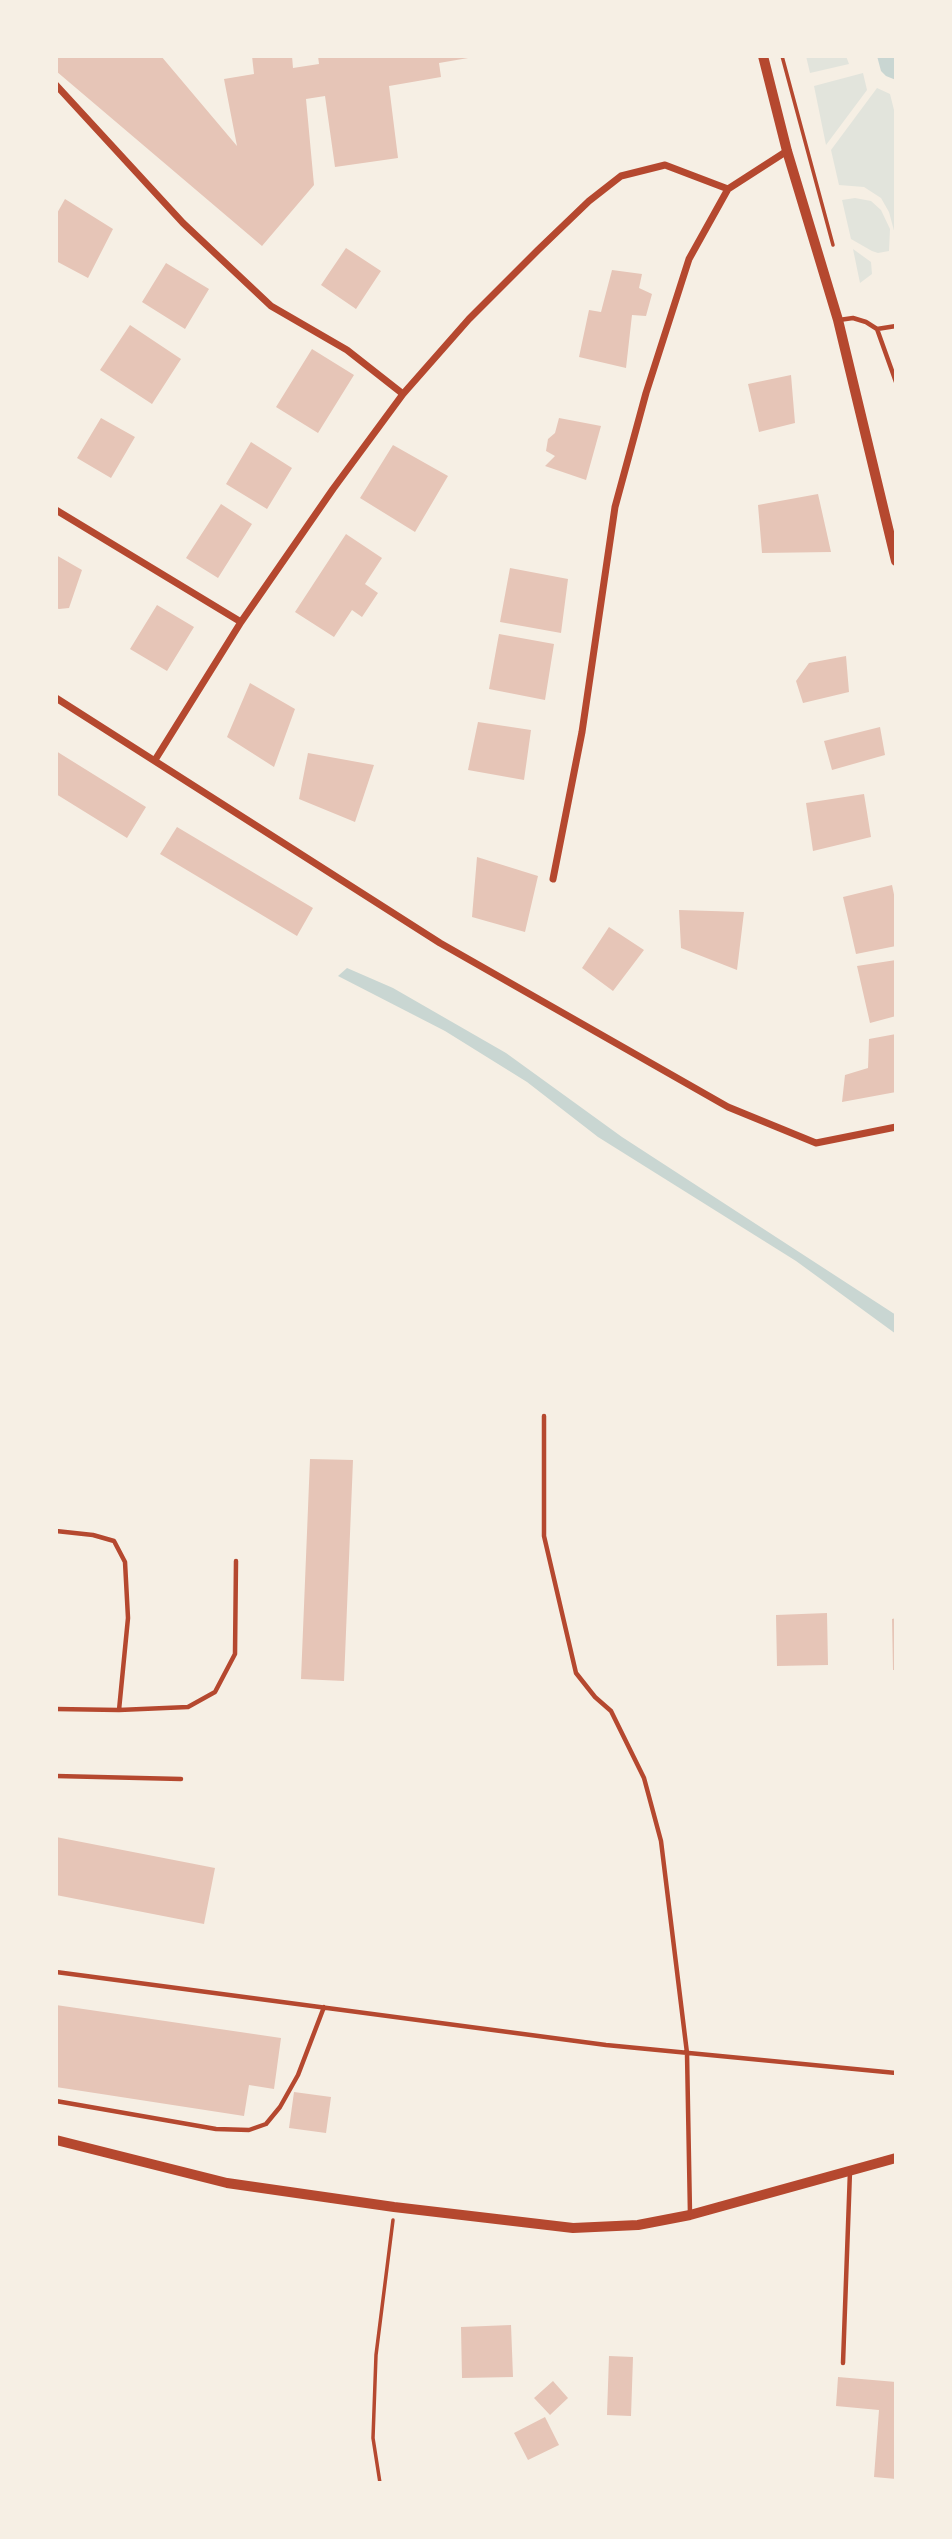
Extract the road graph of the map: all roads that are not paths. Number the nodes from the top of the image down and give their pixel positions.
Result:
1 (763, 56) edge
2 (56, 85) edge
3 (787, 151) junction
4 (728, 189) junction
5 (838, 320) junction
6 (896, 326) edge
7 (877, 329) junction
8 (896, 382) edge
9 (403, 394) junction
10 (56, 510) edge
11 (896, 561) edge
12 (241, 622) junction
13 (56, 698) edge
14 (155, 760) junction
15 (553, 879) dead end
16 (896, 1127) edge
17 (544, 1416) dead end
18 (56, 1531) edge
19 (236, 1561) dead end
20 (56, 1709) edge
21 (119, 1710) junction
22 (56, 1776) edge
23 (181, 1779) dead end
24 (56, 1972) edge
25 (324, 2007) junction
26 (687, 2053) junction
27 (896, 2073) edge
28 (56, 2101) edge
29 (56, 2140) edge
30 (896, 2158) edge
31 (850, 2171) junction
32 (690, 2215) junction
33 (843, 2362) dead end

1 - 3 street
2 - 9 street
3 - 4 street
3 - 5 street
4 - 9 street
4 - 15 street
5 - 7 lane
5 - 11 street
6 - 7 lane
7 - 8 lane
9 - 12 street
10 - 12 street
12 - 14 street
13 - 14 street
14 - 16 street
17 - 26 lane
18 - 21 lane
19 - 21 lane
20 - 21 lane
22 - 23 lane
24 - 25 lane
25 - 26 lane
25 - 28 lane
26 - 27 lane
26 - 32 lane
29 - 32 street
30 - 31 street
31 - 32 street
31 - 33 lane

